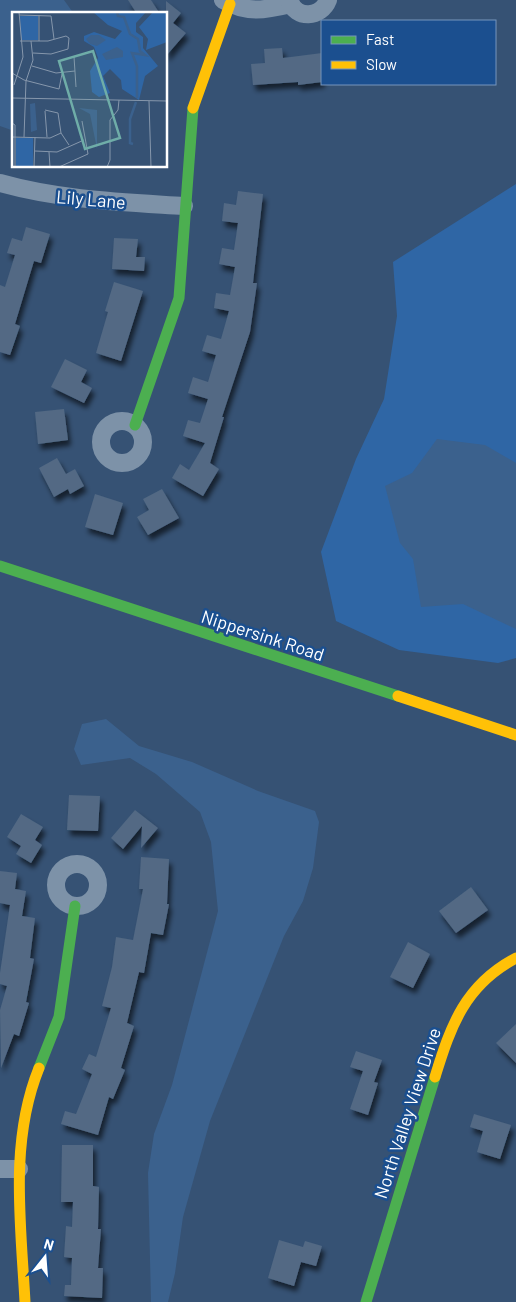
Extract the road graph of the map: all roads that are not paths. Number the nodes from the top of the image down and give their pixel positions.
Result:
1 (328, 0) edge
2 (227, 2) edge
3 (290, 2) edge
4 (0, 183) edge
5 (184, 206) junction
6 (135, 425) dead end
7 (0, 566) edge
8 (516, 735) edge
9 (75, 906) dead end
10 (516, 958) edge
11 (19, 1168) junction
12 (0, 1169) edge
13 (26, 1302) edge
14 (366, 1302) edge

1 - 3 street
2 - 3 street
2 - 5 street
4 - 5 street, Lily Lane
5 - 6 street
7 - 8 street, Nippersink Road
9 - 11 street
10 - 14 street, North Valley View Drive
11 - 12 street
11 - 13 street

